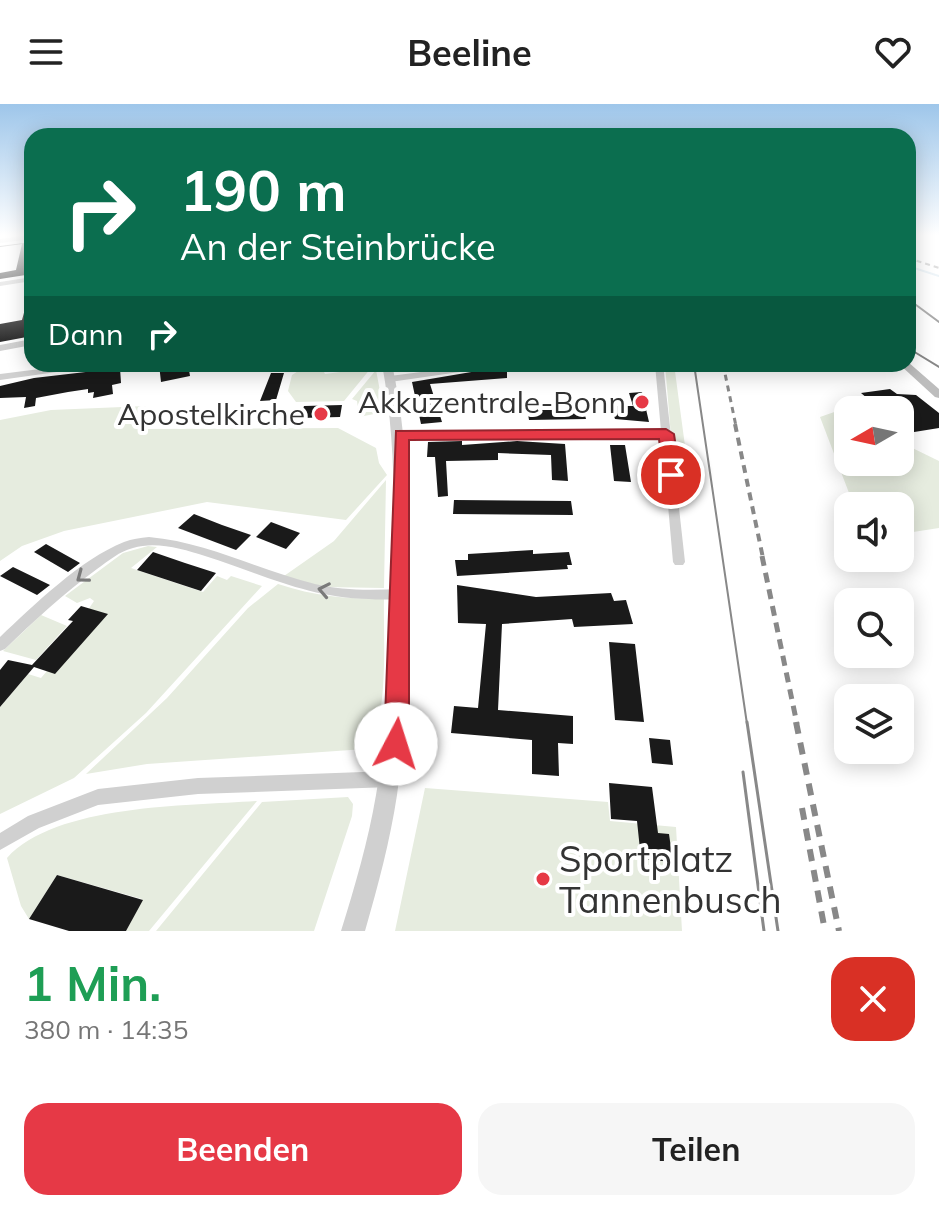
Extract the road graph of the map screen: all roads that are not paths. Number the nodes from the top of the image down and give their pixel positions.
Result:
1 (24, 280) edge
2 (0, 284) edge
3 (24, 344) edge
4 (0, 348) edge
5 (38, 372) edge
6 (389, 372) edge
7 (442, 372) edge
8 (660, 372) edge
9 (913, 372) edge
10 (0, 377) edge
11 (390, 379) junction
12 (939, 395) edge
13 (666, 434) junction
14 (401, 435) junction
15 (679, 562) dead end
16 (401, 594) junction
17 (0, 645) edge
18 (391, 779) junction
19 (0, 842) edge
20 (353, 931) edge

1 - 2 street
3 - 4 street
5 - 10 street
6 - 11 street
7 - 11 street
8 - 13 street
9 - 12 main road
11 - 14 street
13 - 14 street
13 - 15 street
14 - 16 street
16 -> 17 street
16 - 18 street
18 - 19 street
18 - 20 street

